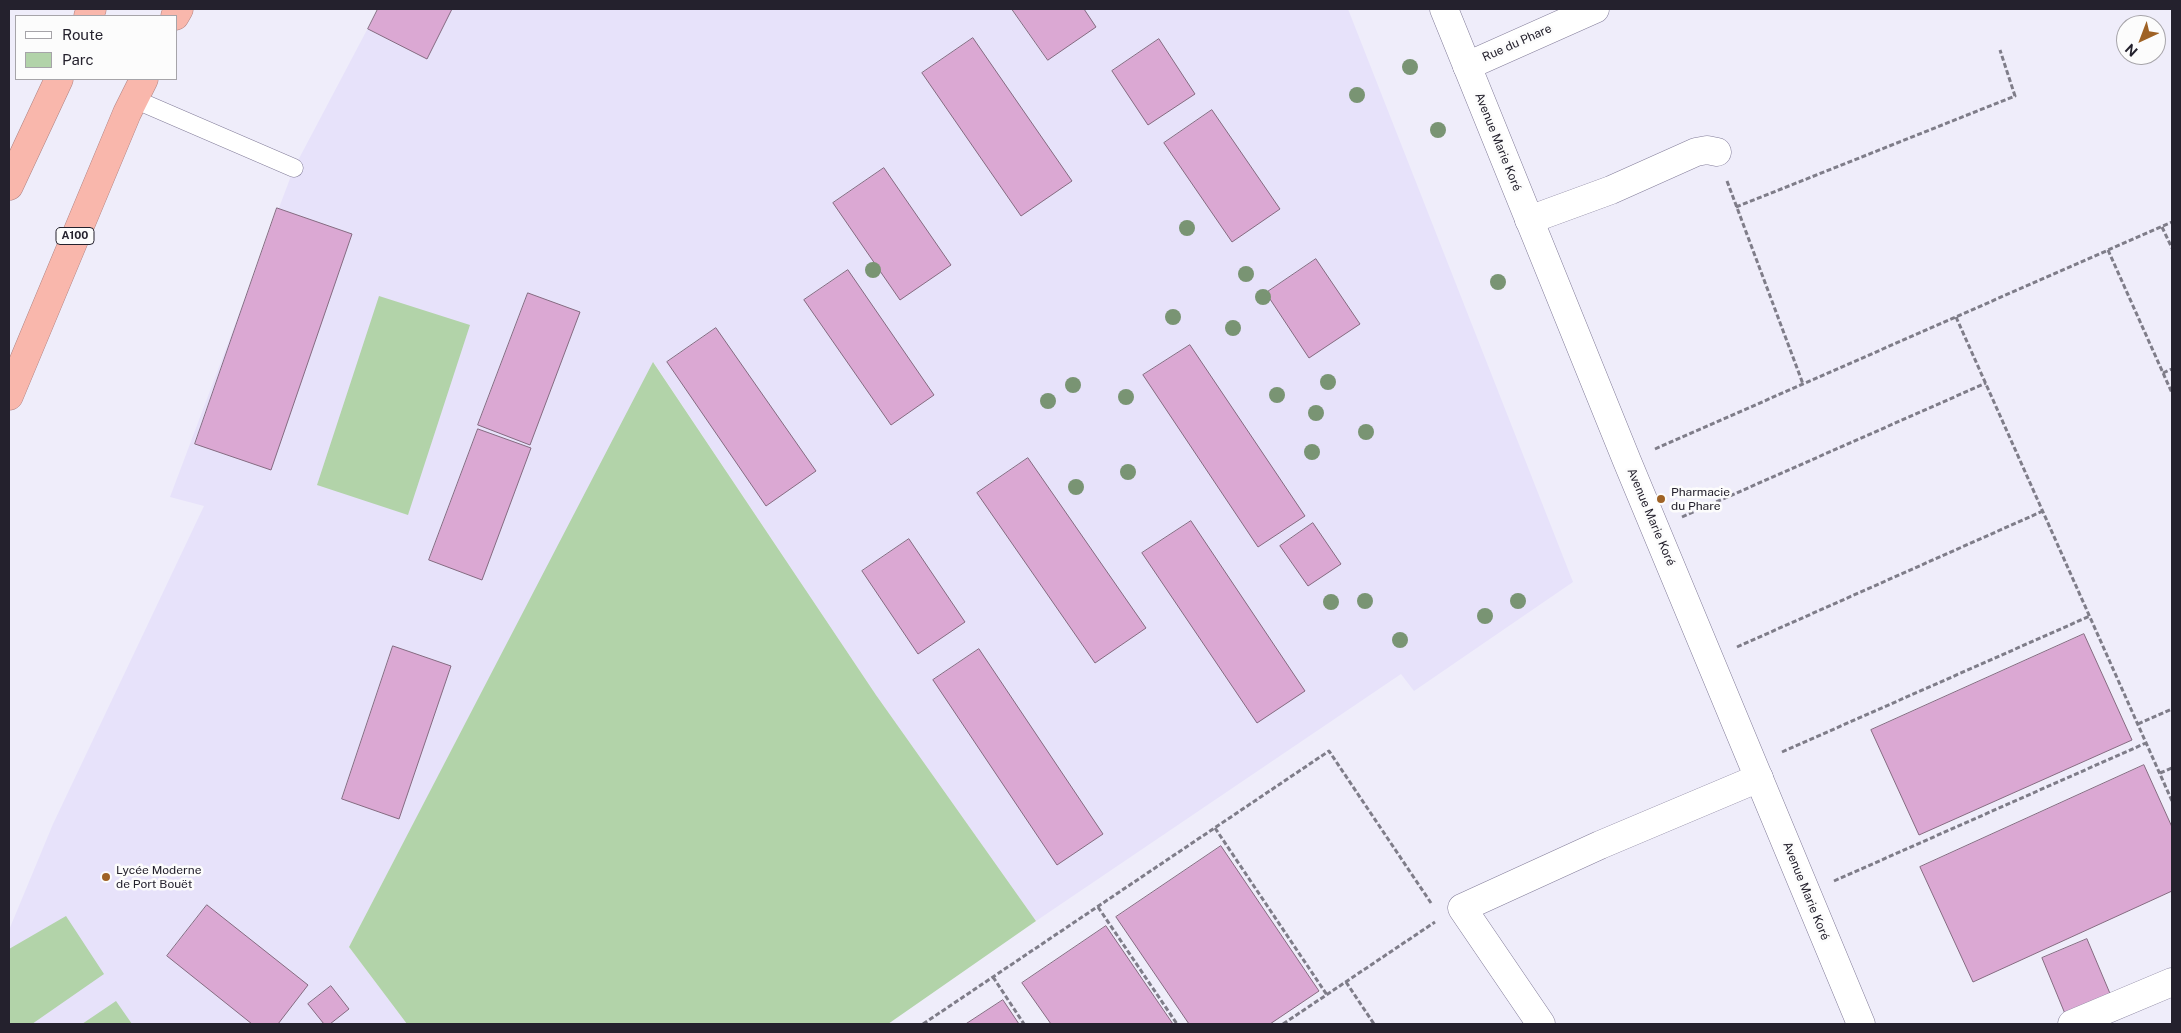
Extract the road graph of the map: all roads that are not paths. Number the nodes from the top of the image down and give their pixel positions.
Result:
1 (1444, 9) edge
2 (1595, 9) edge
3 (1468, 66) junction
4 (59, 80) edge
5 (139, 89) edge
6 (1717, 152) road end
7 (294, 168) dead end
8 (9, 186) edge
9 (1529, 220) junction
10 (9, 396) edge
11 (1756, 771) junction
12 (2172, 982) edge
13 (1541, 1024) edge
14 (1861, 1024) edge
15 (2072, 1024) edge

1 - 3 main road, Avenue Marie Koré
2 - 3 main road, Rue du Phare
3 - 9 main road, Avenue Marie Koré
4 - 8 highway
5 - 7 lane
5 - 10 highway, A100
6 - 9 main road
9 - 11 main road, Avenue Marie Koré
11 - 13 main road
11 - 14 main road, Avenue Marie Koré
12 - 15 main road

